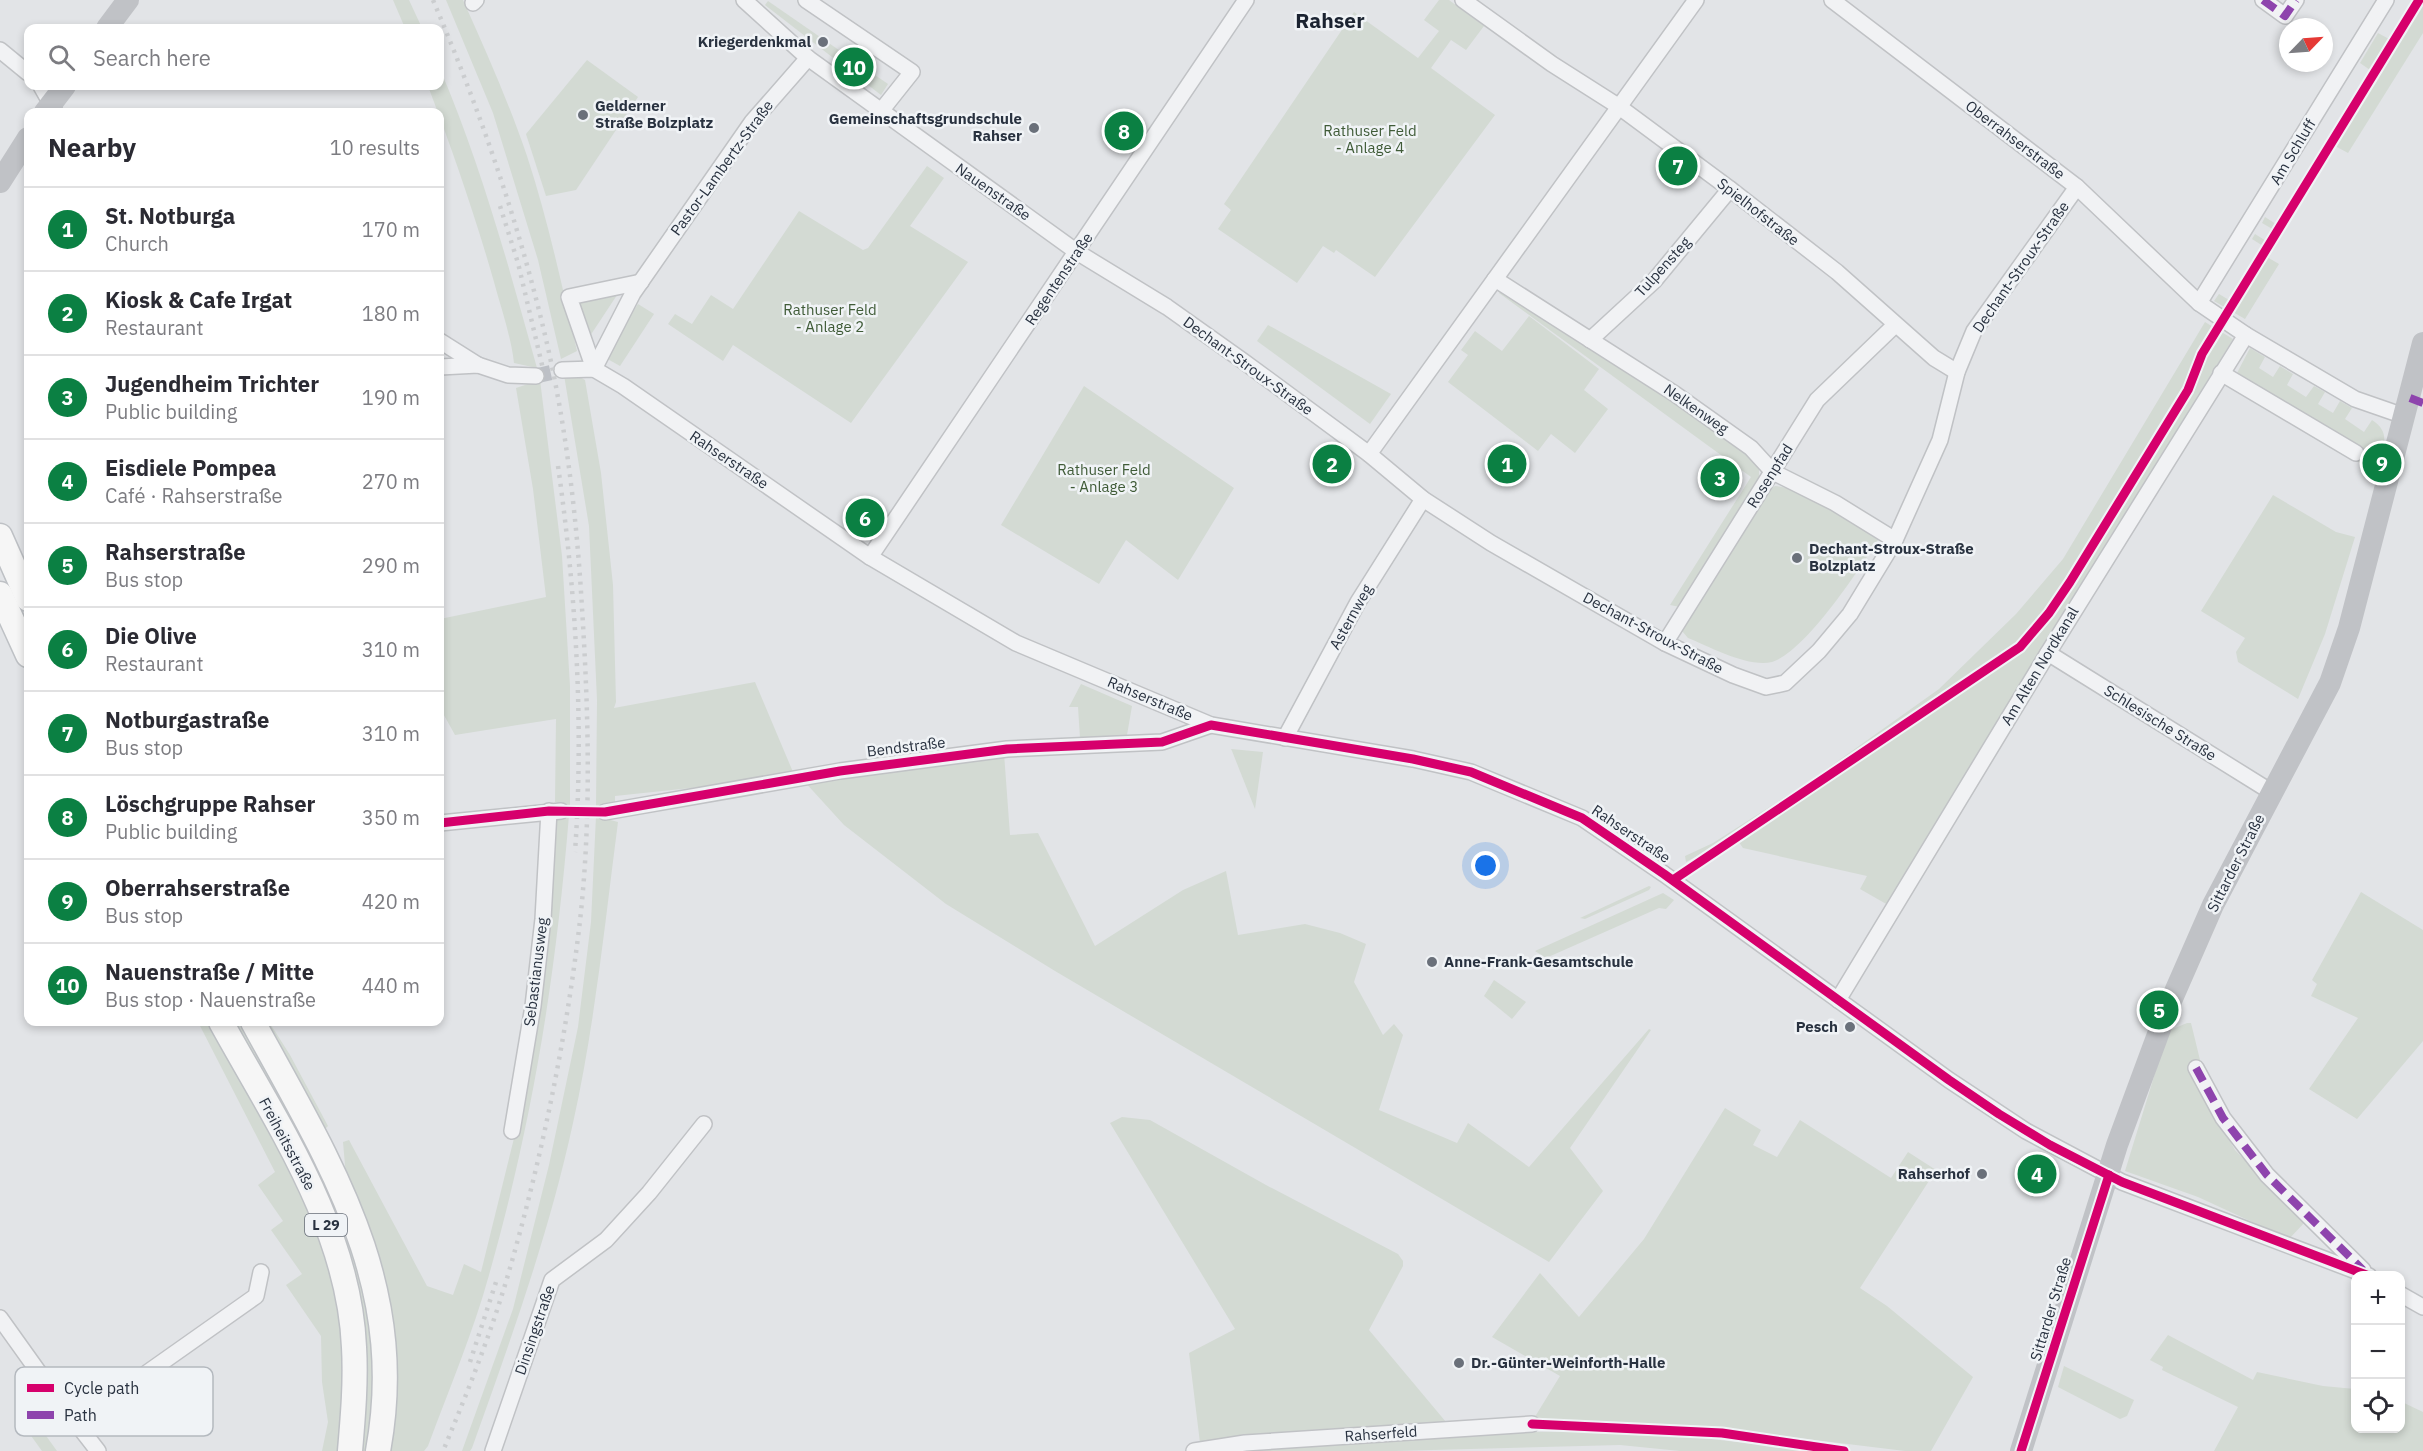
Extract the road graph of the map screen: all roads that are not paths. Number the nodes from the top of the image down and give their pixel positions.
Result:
1 (128, 0) edge
2 (744, 0) edge
3 (806, 0) edge
4 (1246, 0) edge
5 (1463, 0) edge
6 (1696, 0) edge
7 (1832, 0) edge
8 (2263, 0) edge
9 (2296, 0) edge
10 (2386, 0) edge
11 (110, 24) edge
12 (0, 50) edge
13 (808, 58) junction
14 (24, 70) edge
15 (61, 90) edge
16 (48, 104) edge
17 (1618, 106) junction
18 (881, 111) junction
19 (24, 144) edge
20 (0, 182) edge
21 (2077, 187) junction
22 (1730, 189) junction
23 (1077, 252) junction
24 (1495, 279) junction
25 (641, 282) junction
26 (2199, 303) junction
27 (1895, 325) junction
28 (2246, 335) junction
29 (1590, 340) junction
30 (2423, 343) edge
31 (444, 344) edge
32 (478, 365) junction
33 (444, 367) edge
34 (594, 369) junction
35 (562, 370) tunnel mouth
36 (1957, 372) junction
37 (2221, 373) junction
38 (536, 376) tunnel mouth
39 (2412, 406) edge
40 (2356, 453) dead end
41 (1369, 454) junction
42 (1773, 472) junction
43 (1423, 499) junction
44 (0, 536) edge
45 (1894, 540) junction
46 (870, 557) junction
47 (24, 587) edge
48 (24, 597) edge
49 (2, 603) edge
50 (1665, 643) junction
51 (24, 647) edge
52 (2048, 653) junction
53 (1211, 725) junction
54 (1285, 738) junction
55 (2272, 793) junction
56 (605, 812) dead end
57 (444, 824) edge
58 (1838, 1000) junction
59 (223, 1026) edge
60 (255, 1026) edge
61 (2196, 1068) dead end
62 (704, 1124) dead end
63 (512, 1131) dead end
64 (2109, 1175) junction
65 (2358, 1271) edge
66 (2364, 1271) edge
67 (261, 1272) dead end
68 (2405, 1297) edge
69 (2423, 1307) edge
70 (0, 1318) edge
71 (35, 1367) edge
72 (155, 1367) edge
73 (1532, 1424) dead end
74 (86, 1436) edge
75 (98, 1451) edge
76 (350, 1451) edge
77 (378, 1451) edge
78 (493, 1451) edge
79 (1194, 1451) edge
80 (2021, 1451) edge

1 - 11 street
2 - 13 street, Nauenstraße
3 - 18 street
4 - 23 street, Regentenstraße
5 - 17 street, Spielhofstraße
6 - 17 street
7 - 21 street, Oberrahserstraße
8 - 9 street
10 - 26 street, Am Schluff
12 - 14 street
13 - 18 street, Nauenstraße
13 - 25 street, Pastor-Lambertz-Straße
15 - 16 street
17 - 22 street, Spielhofstraße
17 - 24 street
18 - 23 street, Nauenstraße
19 - 20 street
21 - 26 street, Oberrahserstraße
21 - 36 street, Dechant-Stroux-Straße
22 - 27 street, Spielhofstraße
22 - 29 street, Tulpensteg
23 - 41 street, Dechant-Stroux-Straße
23 - 46 street, Regentenstraße
24 - 29 street, Nelkenweg
24 - 41 street
25 - 34 street, Pastor-Lambertz-Straße
25 - 34 street
26 - 28 street, Oberrahserstraße
27 - 36 street, Spielhofstraße
27 - 42 street, Rosenpfad
28 - 37 street, Am Alten Nordkanal
28 - 39 street, Oberrahserstraße
29 - 42 street, Nelkenweg
30 - 39 street, Sittarder Straße
31 - 32 street
32 - 33 street
32 - 38 street
34 - 35 street
34 - 46 street, Rahserstraße
36 - 45 street, Dechant-Stroux-Straße
37 - 40 street
37 - 52 street, Am Alten Nordkanal
39 - 55 street, Sittarder Straße
41 - 43 street, Dechant-Stroux-Straße
42 - 45 street, Nelkenweg
42 - 50 street, Rosenpfad
43 - 50 street, Dechant-Stroux-Straße
43 - 54 street, Asternweg
44 - 47 main road
45 - 50 street, Dechant-Stroux-Straße
46 - 53 street, Rahserstraße
48 - 49 street
49 - 51 main road
52 - 55 street, Schlesische Straße
52 - 58 street, Am Alten Nordkanal
53 - 54 street, Rahserstraße
53 - 56 street, Bendstraße
54 - 58 street, Rahserstraße
55 - 64 street, Sittarder Straße
57 - 63 street, Sebastianusweg
58 - 64 street, Rahserstraße
59 - 76 main road, Freiheitsstraße / L 29
60 - 77 main road, Freiheitsstraße / L 29
61 - 66 street, Rahserstraße
62 - 78 street, Dinsingstraße
64 - 65 street, Rahserstraße
64 - 80 street, Sittarder Straße
67 - 72 street
68 - 69 street
70 - 71 street
73 - 79 street, Rahserfeld
74 - 75 street

